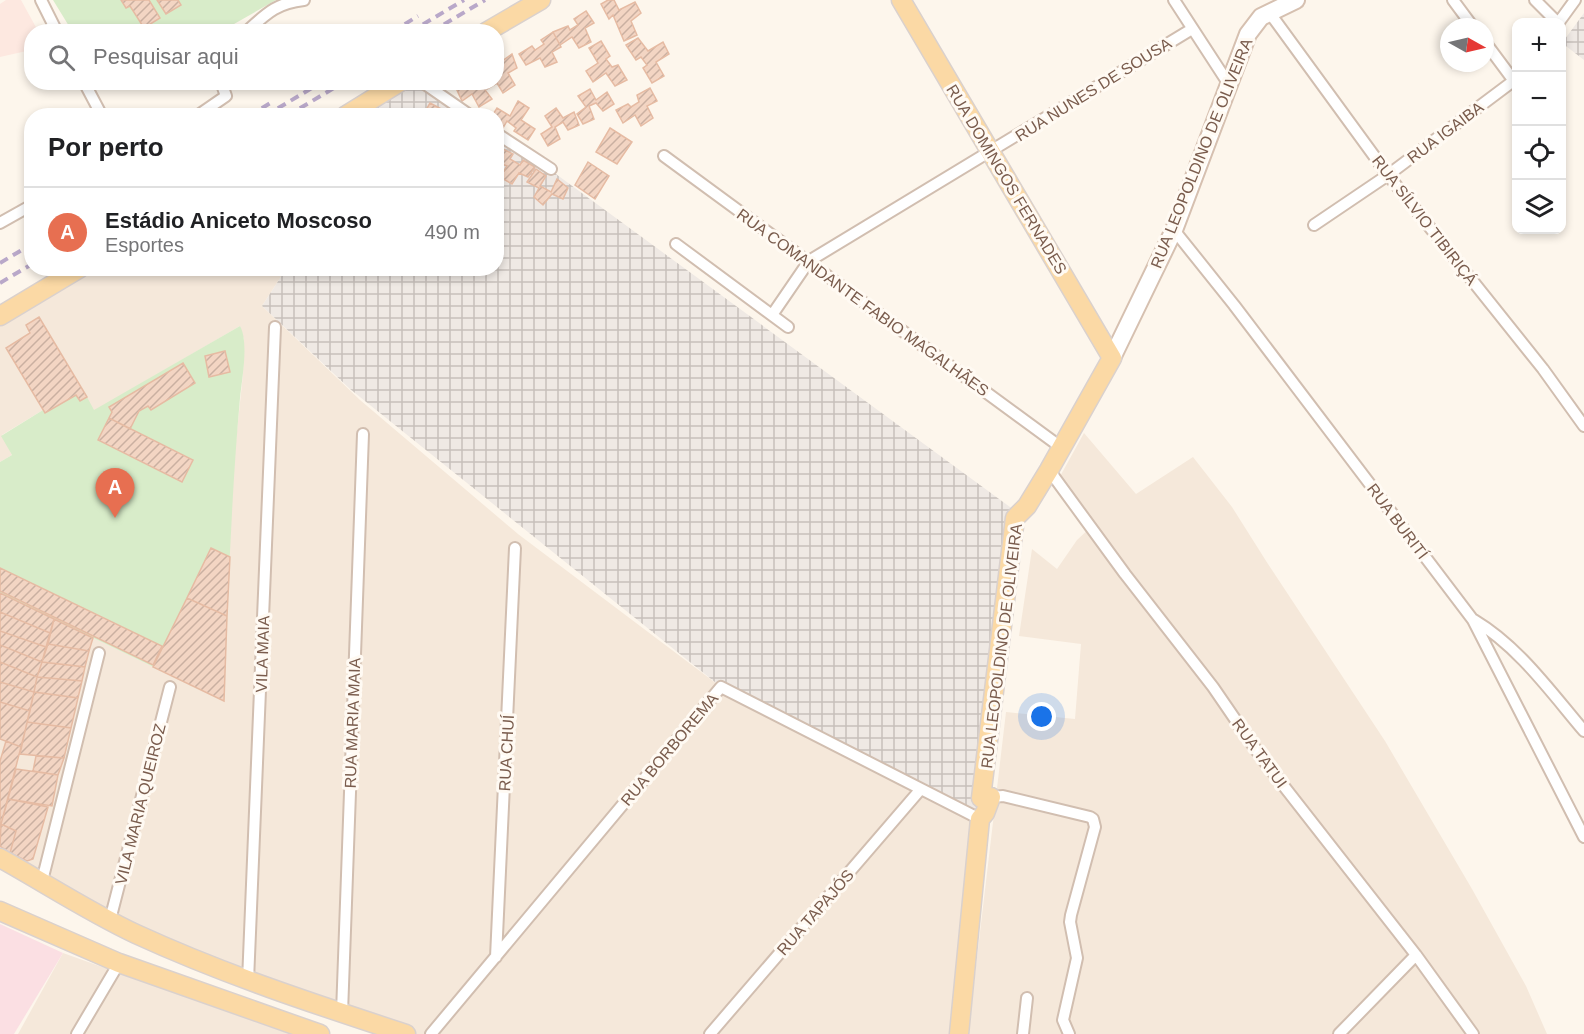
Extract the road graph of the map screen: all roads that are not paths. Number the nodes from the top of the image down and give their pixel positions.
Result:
1 (41, 0) edge
2 (304, 0) edge
3 (540, 0) edge
4 (901, 0) edge
5 (1174, 0) edge
6 (1296, 0) edge
7 (1453, 0) edge
8 (1535, 0) edge
9 (1575, 0) edge
10 (1269, 12) junction
11 (1466, 18) edge
12 (1554, 18) edge
13 (1561, 18) edge
14 (53, 24) edge
15 (255, 24) edge
16 (500, 24) edge
17 (1192, 29) junction
18 (1494, 53) edge
19 (1512, 76) edge
20 (1512, 82) edge
21 (1228, 83) junction
22 (88, 90) edge
23 (224, 90) edge
24 (387, 90) edge
25 (434, 90) edge
26 (98, 108) edge
27 (209, 108) edge
28 (358, 108) edge
29 (459, 108) edge
30 (504, 138) edge
31 (991, 152) junction
32 (664, 156) dead end
33 (551, 169) dead end
34 (1388, 175) junction
35 (24, 210) edge
36 (0, 223) edge
37 (1314, 225) dead end
38 (1174, 230) junction
39 (676, 244) dead end
40 (809, 261) junction
41 (66, 276) edge
42 (0, 315) edge
43 (772, 315) junction
44 (275, 327) dead end
45 (788, 327) dead end
46 (1112, 358) junction
47 (1584, 426) edge
48 (363, 434) dead end
49 (1062, 448) junction
50 (1049, 470) junction
51 (515, 548) dead end
52 (1473, 620) junction
53 (99, 653) dead end
54 (170, 687) dead end
55 (1584, 730) edge
56 (920, 790) junction
57 (991, 796) junction
58 (980, 819) junction
59 (1584, 837) edge
60 (0, 858) edge
61 (42, 881) junction
62 (0, 911) edge
63 (110, 920) junction
64 (1416, 955) junction
65 (496, 957) junction
66 (119, 963) junction
67 (248, 981) junction
68 (1027, 998) dead end
69 (342, 1013) junction
70 (77, 1034) edge
71 (320, 1034) edge
72 (406, 1034) edge
73 (431, 1034) edge
74 (710, 1034) edge
75 (959, 1034) edge
76 (1023, 1034) edge
77 (1069, 1034) edge
78 (1339, 1034) edge
79 (1473, 1034) edge

1 - 14 street
2 - 15 street
3 - 16 main road
4 - 31 main road, RUA DOMINGOS FERNADES
5 - 17 street
6 - 10 street, RUA LEOPOLDINO DE OLIVEIRA
7 - 11 street
8 - 12 street
9 - 13 street
10 - 21 street, RUA LEOPOLDINO DE OLIVEIRA
10 - 34 street, RUA SÍLVIO TIBIRIÇÁ
17 - 21 street
17 - 31 street, RUA NUNES DE SOUSA
18 - 19 street
20 - 34 street, RUA IGAIBA
21 - 38 street, RUA LEOPOLDINO DE OLIVEIRA
22 - 26 street
23 - 27 street
24 - 28 main road
25 - 29 street
30 - 33 street
31 - 40 street, RUA NUNES DE SOUSA
31 - 46 main road, RUA DOMINGOS FERNADES
32 - 40 street, RUA COMANDANTE FABIO MAGALHÃES
34 - 37 street, RUA IGAIBA
34 - 47 street, RUA SÍLVIO TIBIRIÇÁ
35 - 36 street
38 - 46 street, RUA LEOPOLDINO DE OLIVEIRA
38 - 52 street, RUA BURITÍ
39 - 43 street
40 - 43 street
40 - 49 street, RUA COMANDANTE FABIO MAGALHÃES
41 - 42 main road
43 - 45 street
44 - 67 street, VILA MAIA
46 - 49 main road, RUA LEOPOLDINO DE OLIVEIRA
48 - 69 street, RUA MARIA MAIA
49 - 50 main road, RUA LEOPOLDINO DE OLIVEIRA
50 - 57 main road, RUA LEOPOLDINO DE OLIVEIRA
50 - 64 street, RUA TATUI
51 - 65 street, RUA CHUÍ
52 - 55 street
52 - 59 street, RUA BURITÍ
53 - 61 street
54 - 63 street, VILA MARIA QUEIROZ
56 - 58 street, RUA BORBOREMA
56 - 65 street, RUA BORBOREMA
56 - 74 street, RUA TAPAJÓS
57 - 58 main road
57 - 77 street
58 - 75 main road
60 - 61 main road
61 - 63 main road
62 - 66 main road
63 - 67 main road
64 - 78 street
64 - 79 street, RUA TATUI
65 - 73 street, RUA BORBOREMA
66 - 70 street
66 - 71 main road
67 - 69 main road
68 - 76 street
69 - 72 main road

